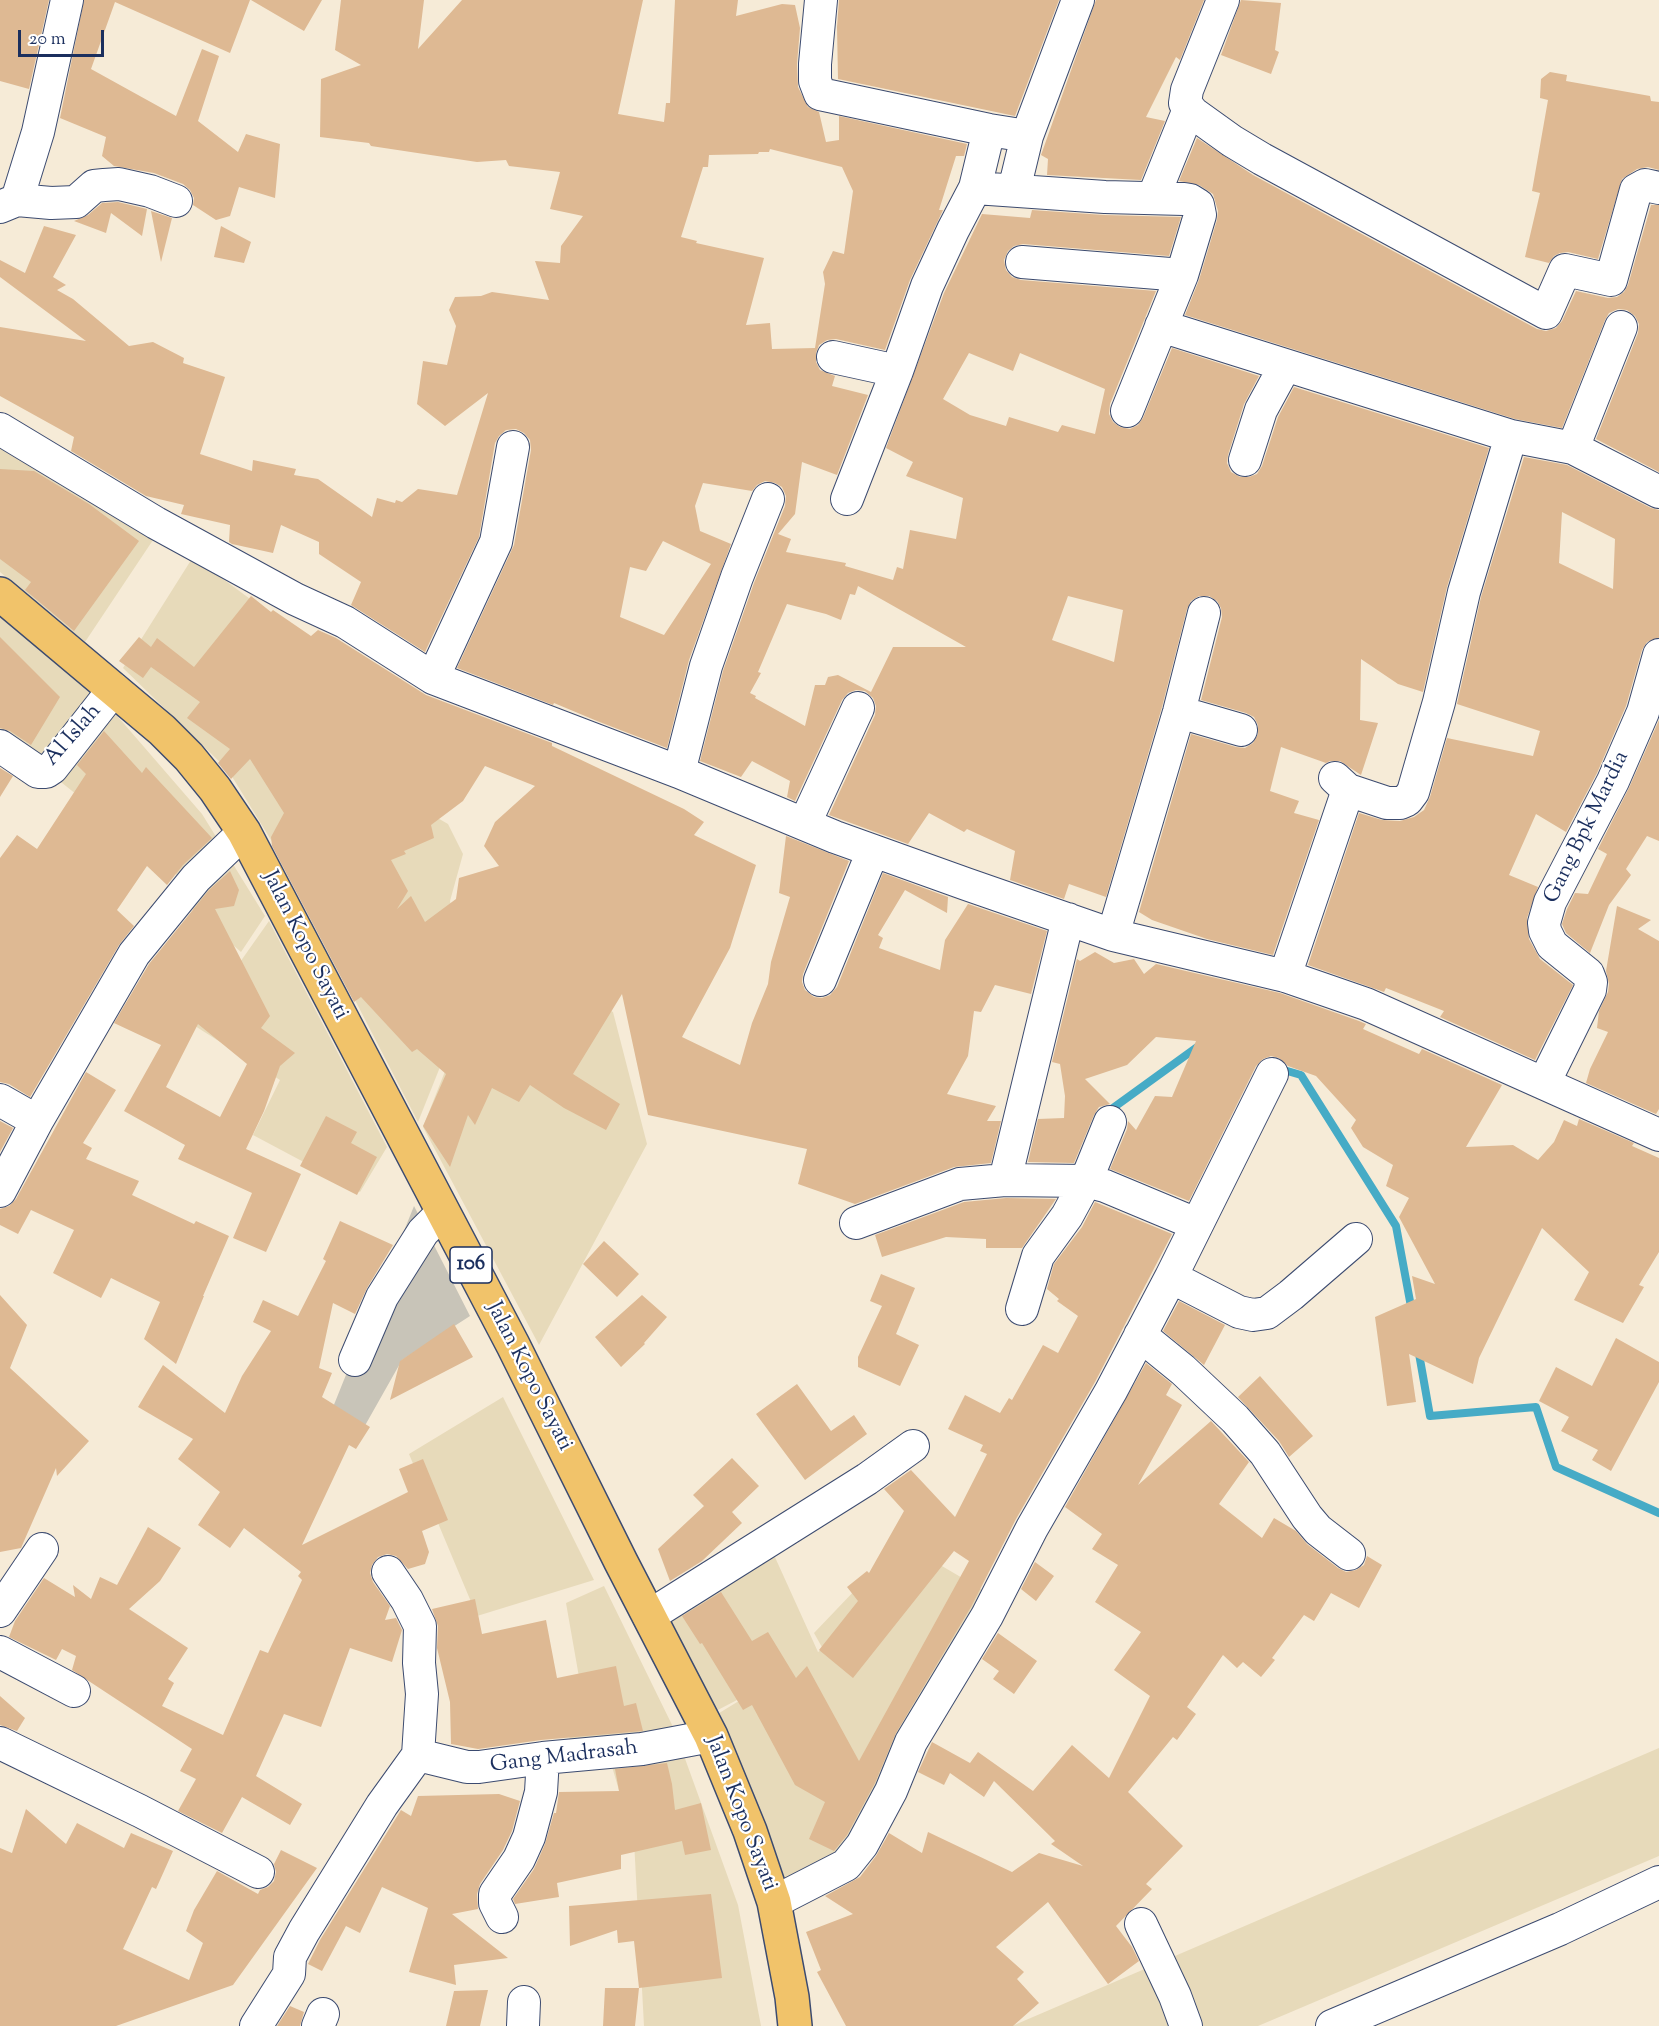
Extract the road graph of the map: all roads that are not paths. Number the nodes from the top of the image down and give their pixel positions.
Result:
1 (67, 0) edge
2 (821, 0) edge
3 (1078, 0) edge
4 (1222, 0) edge
5 (1189, 109) junction
6 (989, 130) junction
7 (1027, 136) junction
8 (975, 188) junction
9 (1659, 188) edge
10 (1014, 190) junction
11 (1153, 198) junction
12 (176, 201) dead end
13 (9, 203) edge
14 (1022, 262) dead end
15 (1182, 275) junction
16 (1161, 326) junction
17 (1621, 327) dead end
18 (833, 357) dead end
19 (1285, 366) junction
20 (897, 371) junction
21 (1127, 411) dead end
22 (0, 429) edge
23 (1511, 436) junction
24 (513, 447) dead end
25 (1573, 448) junction
26 (1245, 460) dead end
27 (1659, 492) edge
28 (768, 499) dead end
29 (847, 499) dead end
30 (0, 594) edge
31 (1204, 613) dead end
32 (1659, 655) edge
33 (433, 678) junction
34 (114, 689) junction
35 (858, 708) dead end
36 (1179, 712) junction
37 (1242, 730) dead end
38 (0, 746) edge
39 (679, 772) junction
40 (805, 823) junction
41 (244, 832) junction
42 (873, 850) junction
43 (1068, 919) junction
44 (1113, 935) junction
45 (1285, 976) junction
46 (820, 980) dead end
47 (1272, 1074) dead end
48 (1544, 1083) junction
49 (0, 1100) edge
50 (38, 1118) junction
51 (1110, 1122) dead end
52 (1659, 1135) edge
53 (1005, 1180) junction
54 (1086, 1181) junction
55 (0, 1191) edge
56 (442, 1212) junction
57 (856, 1223) dead end
58 (1196, 1224) junction
59 (1356, 1239) dead end
60 (1171, 1277) junction
61 (1022, 1309) dead end
62 (1140, 1335) junction
63 (355, 1360) dead end
64 (913, 1446) dead end
65 (42, 1549) dead end
66 (1349, 1554) dead end
67 (388, 1572) dead end
68 (4, 1597) edge
69 (649, 1616) junction
70 (0, 1652) edge
71 (74, 1691) dead end
72 (711, 1736) junction
73 (0, 1743) edge
74 (418, 1755) junction
75 (543, 1758) junction
76 (258, 1872) dead end
77 (1659, 1882) edge
78 (774, 1902) junction
79 (502, 1917) dead end
80 (1140, 1924) dead end
81 (256, 2026) edge
82 (795, 2026) edge
83 (1186, 2026) edge
84 (1332, 2026) edge

1 - 13 street
2 - 6 street
3 - 7 street
4 - 5 street
5 - 9 street
5 - 11 street
6 - 7 street
6 - 8 street
7 - 10 street
8 - 10 street
8 - 20 street
10 - 11 street
11 - 15 street
12 - 13 street
14 - 15 street
15 - 16 street
16 - 19 street
16 - 21 street
17 - 25 street
18 - 20 street
19 - 23 street
19 - 26 street
20 - 29 street
22 - 33 street
23 - 25 street
23 - 45 street
24 - 33 street
25 - 27 street
28 - 39 street
30 - 34 main road, Jalan Kopo Sayati / 106
31 - 36 street
32 - 48 street, Gang Bpk Mardia
33 - 39 street
34 - 38 street, Al Islah
34 - 41 main road, Jalan Kopo Sayati / 106
35 - 40 street
36 - 37 street
36 - 44 street
39 - 40 street
40 - 42 street
41 - 50 street
41 - 56 main road, Jalan Kopo Sayati / 106
42 - 43 street
42 - 46 street
43 - 44 street
43 - 53 street
44 - 45 street
45 - 48 street
47 - 58 street
48 - 52 street
49 - 50 street
50 - 55 street
51 - 54 street
53 - 54 street
53 - 57 street
54 - 58 street
54 - 61 street
56 - 63 street
56 - 69 main road, Jalan Kopo Sayati / 106
58 - 60 street
59 - 60 street
60 - 62 street
62 - 66 street
62 - 78 street
64 - 69 street
65 - 68 street
67 - 74 street
69 - 72 main road, Jalan Kopo Sayati / 106
70 - 71 street
72 - 75 street, Gang Madrasah
72 - 78 main road, Jalan Kopo Sayati / 106
73 - 76 street
74 - 75 street, Gang Madrasah
74 - 81 street
75 - 79 street
77 - 84 street
78 - 82 main road, Jalan Kopo Sayati / 106
80 - 83 street

